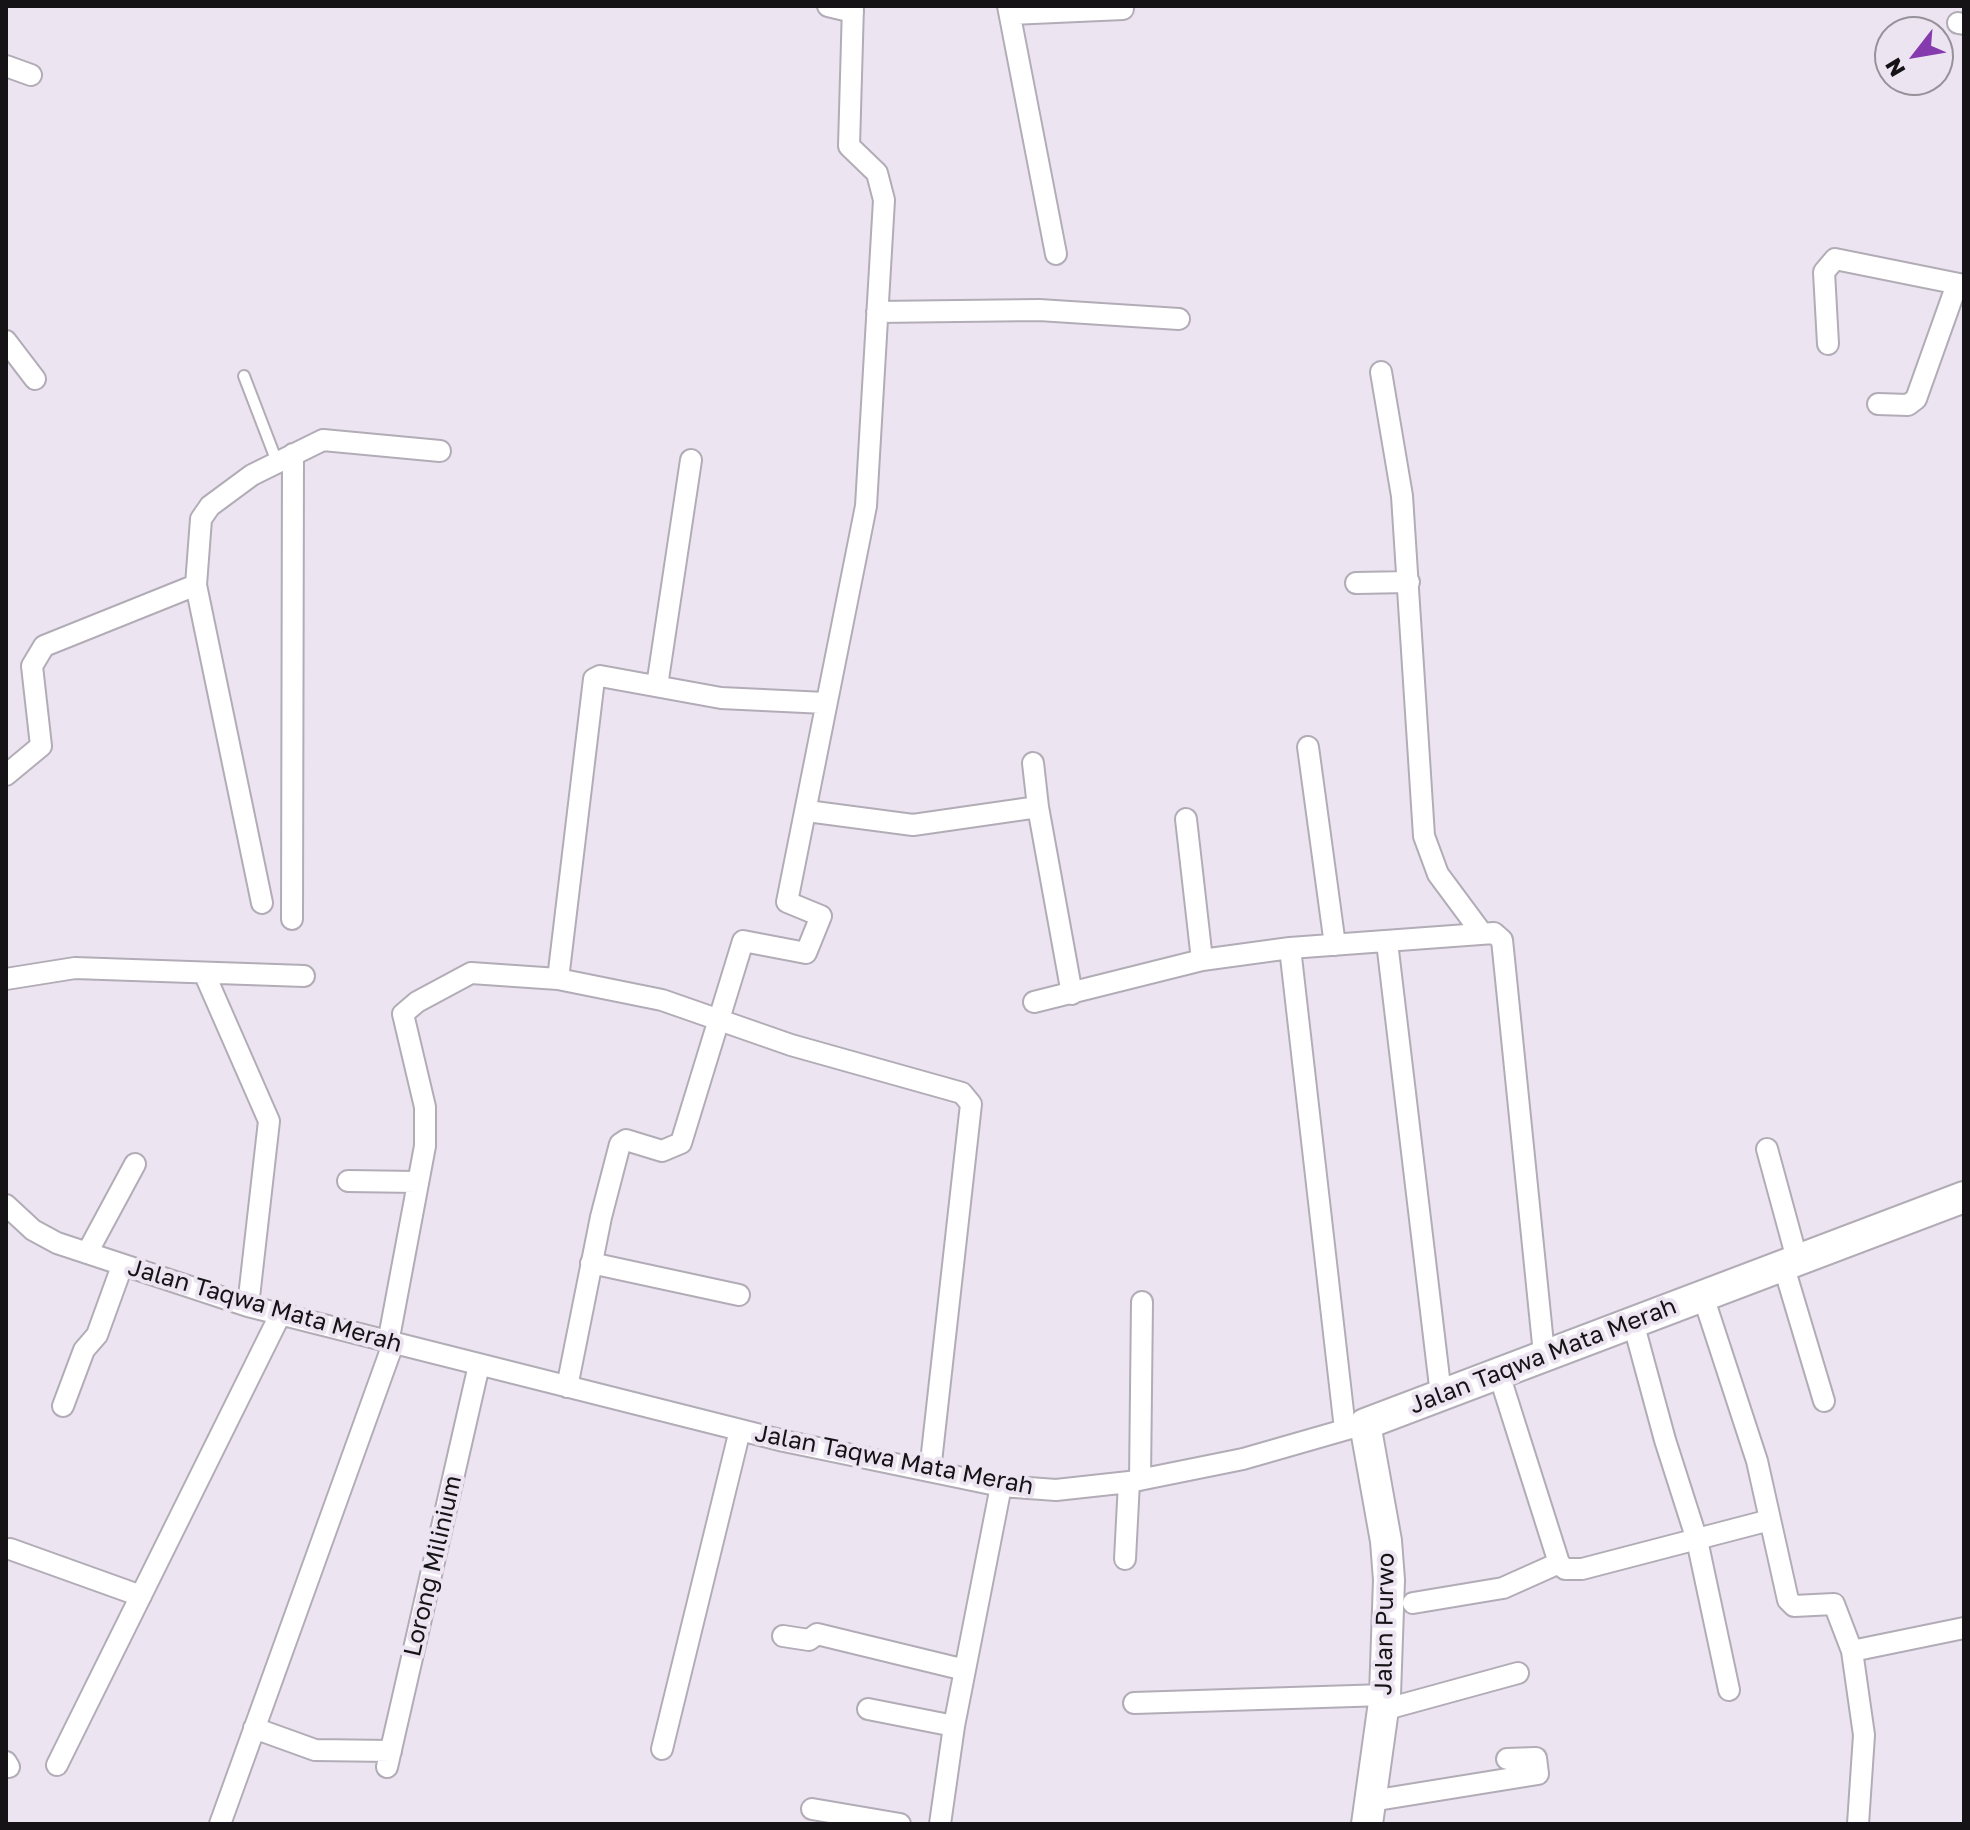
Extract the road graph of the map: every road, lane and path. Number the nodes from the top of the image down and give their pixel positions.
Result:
1 (828, 6) edge
2 (853, 9) edge
3 (1123, 9) dead end
4 (1009, 10) edge
5 (6, 66) edge
6 (31, 75) dead end
7 (1056, 254) dead end
8 (1960, 284) edge
9 (877, 316) junction
10 (1179, 319) dead end
11 (6, 341) edge
12 (1828, 344) dead end
13 (1381, 372) dead end
14 (244, 376) dead end
15 (35, 379) dead end
16 (1878, 404) dead end
17 (440, 451) dead end
18 (285, 458) junction
19 (691, 460) dead end
20 (1409, 582) junction
21 (1356, 583) dead end
22 (196, 585) junction
23 (657, 686) junction
24 (825, 703) junction
25 (1308, 747) dead end
26 (1033, 763) dead end
27 (6, 775) edge
28 (1038, 807) junction
29 (807, 811) junction
30 (1186, 819) dead end
31 (262, 903) dead end
32 (292, 919) dead end
33 (1481, 932) junction
34 (1387, 942) junction
35 (1335, 945) junction
36 (1290, 948) junction
37 (1202, 960) junction
38 (205, 975) junction
39 (304, 976) dead end
40 (6, 979) edge
41 (558, 979) junction
42 (1072, 994) junction
43 (1034, 1002) dead end
44 (719, 1020) junction
45 (1767, 1149) dead end
46 (135, 1164) dead end
47 (348, 1181) dead end
48 (417, 1182) junction
49 (1964, 1197) edge
50 (7, 1211) edge
51 (87, 1253) junction
52 (1790, 1262) junction
53 (591, 1263) junction
54 (122, 1266) junction
55 (739, 1295) dead end
56 (1703, 1296) junction
57 (1142, 1302) dead end
58 (248, 1306) junction
59 (280, 1315) junction
60 (1633, 1322) junction
61 (390, 1343) junction
62 (1544, 1354) junction
63 (479, 1365) junction
64 (1498, 1371) junction
65 (567, 1387) junction
66 (1441, 1395) junction
67 (1824, 1401) dead end
68 (63, 1406) dead end
69 (1355, 1426) junction
70 (740, 1430) junction
71 (930, 1471) junction
72 (1134, 1481) junction
73 (1001, 1486) junction
74 (1770, 1520) junction
75 (1697, 1540) junction
76 (10, 1549) dead end
77 (1125, 1559) dead end
78 (1559, 1563) junction
79 (141, 1596) junction
80 (1413, 1603) dead end
81 (1964, 1628) edge
82 (783, 1636) dead end
83 (1852, 1651) junction
84 (965, 1670) junction
85 (1518, 1673) dead end
86 (1729, 1690) dead end
87 (1384, 1702) junction
88 (1134, 1703) dead end
89 (868, 1709) dead end
90 (954, 1726) junction
91 (254, 1728) junction
92 (662, 1749) dead end
93 (1507, 1759) dead end
94 (57, 1765) dead end
95 (812, 1809) dead end
96 (1369, 1812) edge
97 (220, 1824) edge
98 (900, 1824) edge
99 (940, 1824) edge
100 (1858, 1824) edge

1 - 2 street
2 - 9 street
3 - 4 street
4 - 7 street
5 - 6 street
8 - 12 street
8 - 16 street
9 - 10 street
9 - 24 street
11 - 15 street
13 - 20 street
14 - 18 lane
17 - 18 street
18 - 22 street
18 - 32 street
19 - 23 street
20 - 21 street
20 - 33 street
22 - 27 street
22 - 31 street
23 - 24 street
23 - 41 street
24 - 29 street
25 - 35 street
26 - 28 street
28 - 29 street
28 - 42 street
29 - 44 street
30 - 37 street
33 - 34 street
33 - 62 street
34 - 35 street
34 - 66 street
35 - 36 street
36 - 37 street
36 - 69 street
37 - 42 street
38 - 39 street
38 - 40 street
38 - 58 street
41 - 44 street
41 - 48 street
42 - 43 street
44 - 53 street
44 - 71 street
45 - 52 street
46 - 51 street
47 - 48 street
48 - 61 street
49 - 52 street, Jalan Taqwa Mata Merah
50 - 51 street, Jalan Taqwa Mata Merah
51 - 54 street, Jalan Taqwa Mata Merah
52 - 56 street, Jalan Taqwa Mata Merah
52 - 67 street
53 - 55 street
53 - 65 street
54 - 58 street, Jalan Taqwa Mata Merah
54 - 68 street
56 - 60 street, Jalan Taqwa Mata Merah
56 - 74 street
57 - 72 street
58 - 59 street, Jalan Taqwa Mata Merah
59 - 61 street, Jalan Taqwa Mata Merah
59 - 79 street
60 - 62 street, Jalan Taqwa Mata Merah
60 - 75 street
61 - 63 street, Jalan Taqwa Mata Merah
61 - 91 street
62 - 64 street, Jalan Taqwa Mata Merah
63 - 65 street, Jalan Taqwa Mata Merah
63 - 91 street, Lorong Milinium
64 - 66 street, Jalan Taqwa Mata Merah
64 - 78 street
65 - 70 street, Jalan Taqwa Mata Merah
66 - 69 street, Jalan Taqwa Mata Merah
69 - 72 street, Jalan Taqwa Mata Merah
69 - 87 street, Jalan Purwo
70 - 71 street, Jalan Taqwa Mata Merah
70 - 92 street
71 - 73 street, Jalan Taqwa Mata Merah
72 - 73 street, Jalan Taqwa Mata Merah
72 - 77 street
73 - 84 street
74 - 75 street
74 - 83 street
75 - 78 street
75 - 86 street
76 - 79 street
78 - 80 street
79 - 94 street
81 - 83 street
82 - 84 street
83 - 100 street
84 - 90 street
85 - 87 street
87 - 88 street
87 - 96 street, Jalan Purwo
89 - 90 street
90 - 99 street
91 - 97 street
93 - 96 street
95 - 98 street

